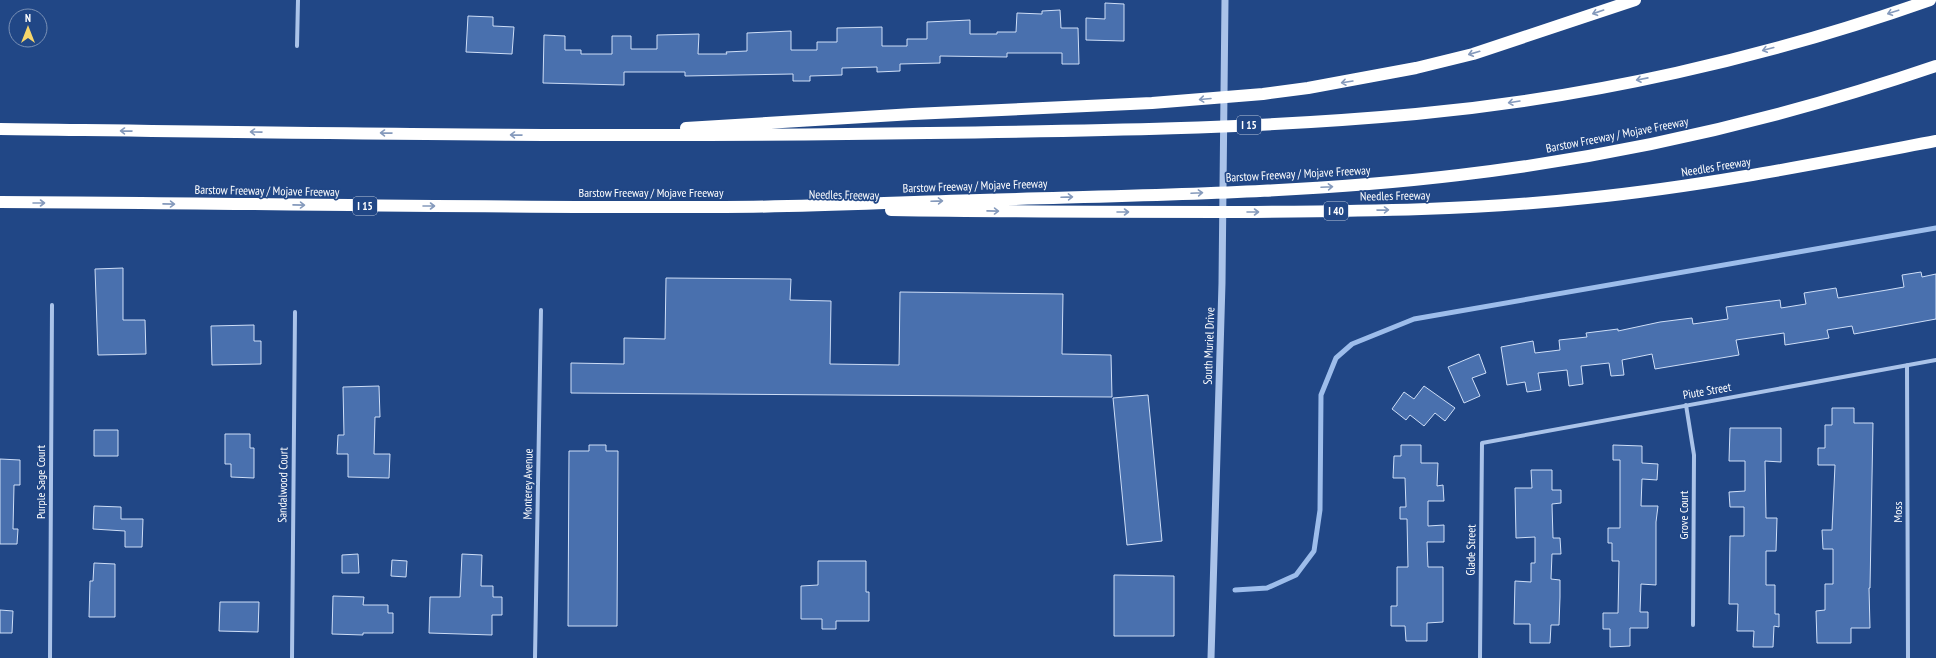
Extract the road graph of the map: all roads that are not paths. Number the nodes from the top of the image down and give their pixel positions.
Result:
1 (298, 0) edge
2 (1225, 0) edge
3 (1635, 0) edge
4 (1930, 0) edge
5 (297, 46) dead end
6 (1936, 66) edge
7 (0, 129) edge
8 (555, 135) junction
9 (1936, 141) edge
10 (0, 202) edge
11 (730, 207) junction
12 (52, 305) dead end
13 (541, 310) dead end
14 (295, 312) dead end
15 (1936, 360) edge
16 (1907, 365) junction
17 (1686, 405) junction
18 (1482, 442) joint
19 (1693, 625) dead end
20 (50, 658) edge
21 (292, 658) edge
22 (535, 658) edge
23 (1211, 658) edge
24 (1480, 658) edge
25 (1908, 658) edge

1 - 5 street
2 - 23 street, South Muriel Drive
3 -> 8 highway
4 -> 8 highway, I 15
11 -> 6 highway, Barstow Freeway / Mojave Freeway / I 15
8 -> 7 highway, I 15
11 -> 9 highway, Needles Freeway / I 40
10 -> 11 highway, Barstow Freeway / Mojave Freeway / I 15
12 - 20 street, Purple Sage Court
13 - 22 street, Monterey Avenue
14 - 21 street, Sandalwood Court
15 - 16 street, Piute Street
16 - 17 street, Piute Street
16 - 25 street, Moss
17 - 18 street, Piute Street
17 - 19 street, Grove Court
18 - 24 street, Glade Street

